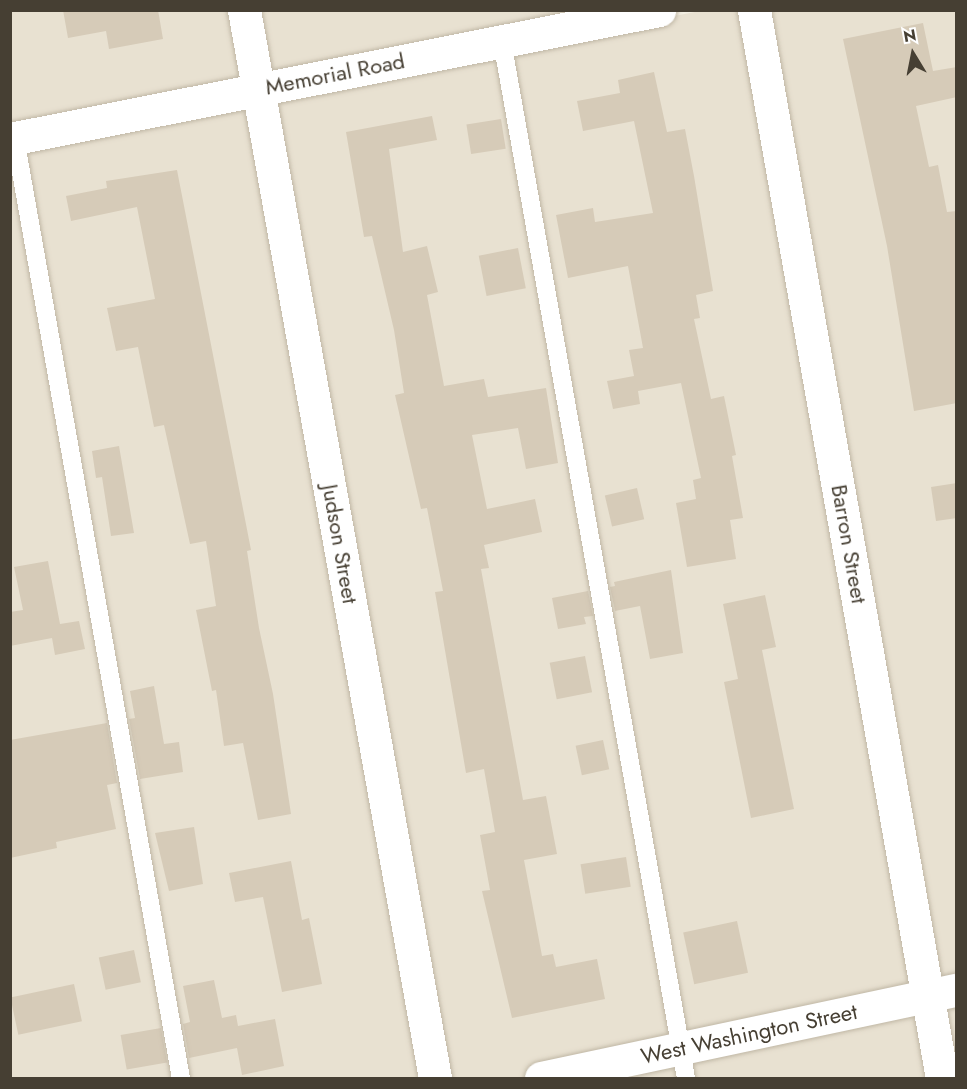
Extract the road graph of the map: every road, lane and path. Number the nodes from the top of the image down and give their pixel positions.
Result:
1 (244, 10) edge
2 (659, 10) edge
3 (754, 10) edge
4 (502, 41) junction
5 (258, 89) junction
6 (13, 139) edge
7 (942, 993) edge
8 (684, 1064) edge
9 (181, 1078) edge
10 (435, 1078) edge
11 (541, 1078) edge
12 (942, 1078) edge

1 - 5 street, Judson Street
2 - 4 street, Memorial Road
3 - 7 street, Barron Street
4 - 5 street, Memorial Road
4 - 8 lane
5 - 6 street, Memorial Road
5 - 10 street, Judson Street
6 - 9 lane
7 - 8 street, West Washington Street
7 - 12 street, Barron Street
8 - 11 street, West Washington Street

